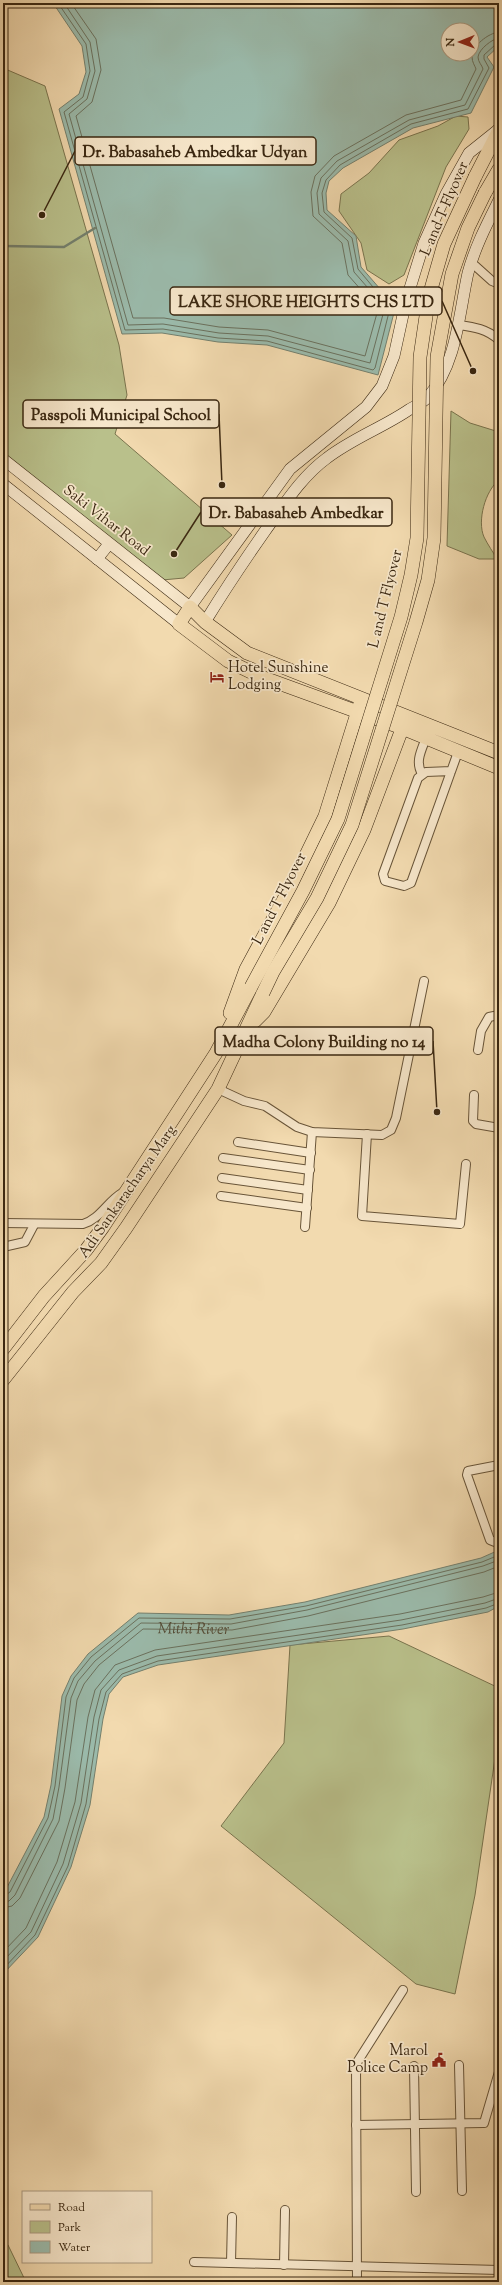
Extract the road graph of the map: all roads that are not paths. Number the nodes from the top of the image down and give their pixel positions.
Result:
1 (499, 129) edge
2 (499, 169) edge
3 (499, 200) edge
4 (472, 263) junction
5 (499, 284) edge
6 (459, 325) junction
7 (499, 340) edge
8 (3, 459) edge
9 (3, 484) edge
10 (110, 544) junction
11 (97, 559) junction
12 (190, 607) junction
13 (205, 622) junction
14 (179, 624) junction
15 (196, 637) junction
16 (362, 699) junction
17 (357, 712) junction
18 (406, 716) junction
19 (402, 728) junction
20 (426, 738) junction
21 (458, 752) junction
22 (499, 753) edge
23 (499, 768) edge
24 (451, 771) junction
25 (422, 774) junction
26 (334, 792) junction
27 (373, 806) junction
28 (424, 981) dead end
29 (499, 1015) edge
30 (246, 1029) junction
31 (478, 1050) dead end
32 (216, 1053) junction
33 (218, 1089) junction
34 (474, 1095) dead end
35 (499, 1128) edge
36 (312, 1132) junction
37 (367, 1134) junction
38 (238, 1142) dead end
39 (311, 1153) junction
40 (223, 1158) dead end
41 (466, 1164) dead end
42 (310, 1170) junction
43 (222, 1178) dead end
44 (126, 1190) junction
45 (308, 1190) junction
46 (221, 1196) dead end
47 (307, 1208) junction
48 (3, 1223) edge
49 (34, 1225) junction
50 (305, 1227) dead end
51 (3, 1246) edge
52 (3, 1349) edge
53 (3, 1380) edge
54 (499, 1465) edge
55 (499, 1541) edge
56 (403, 1990) dead end
57 (459, 2065) dead end
58 (414, 2066) dead end
59 (499, 2072) edge
60 (415, 2124) junction
61 (461, 2124) junction
62 (356, 2125) junction
63 (462, 2191) dead end
64 (416, 2192) dead end
65 (285, 2210) dead end
66 (232, 2217) dead end
67 (194, 2262) dead end
68 (231, 2263) junction
69 (284, 2264) junction
70 (357, 2267) junction
71 (499, 2270) edge
72 (357, 2282) edge

1 - 12 street
1 - 32 main road, L and T Flyover, bridge
2 - 30 main road, L and T Flyover, bridge
3 - 4 street
4 - 5 street
4 - 6 street
6 - 7 street
6 - 13 street
8 - 10 street, Saki Vihar Road
9 - 11 street
10 - 11 street
10 - 12 street, Saki Vihar Road
11 - 14 street
12 - 13 main road
12 - 14 main road
13 - 15 main road
13 - 16 main road
14 - 15 main road
15 - 17 main road
16 - 17 main road
16 - 18 main road
17 - 19 main road
17 - 26 main road
18 - 19 main road
18 - 22 main road
19 - 20 main road
19 - 27 main road
20 - 21 main road
20 - 25 street
21 - 23 main road
21 - 24 street
24 - 25 street
24 - 25 street
26 - 27 main road
26 - 32 main road
27 - 30 main road
28 - 37 street
29 - 31 street
30 - 33 main road, Adi Sankaracharya Marg
32 - 44 main road, Adi Sankaracharya Marg
33 - 36 street
33 - 53 main road, Adi Sankaracharya Marg
34 - 35 street
36 - 37 street
36 - 39 street
37 - 41 street
38 - 39 street
39 - 42 street
40 - 42 street
42 - 45 street
43 - 45 street
44 - 49 street
44 - 52 main road, Adi Sankaracharya Marg
45 - 47 street
46 - 47 street
47 - 50 street
48 - 49 street
49 - 51 street
54 - 55 street
56 - 62 street
57 - 61 street
58 - 60 street
59 - 61 street
60 - 61 street
60 - 62 street
60 - 64 street
61 - 63 street
62 - 70 street
65 - 69 street
66 - 68 street
67 - 68 street
68 - 69 street
69 - 70 street
70 - 71 street
70 - 72 street

